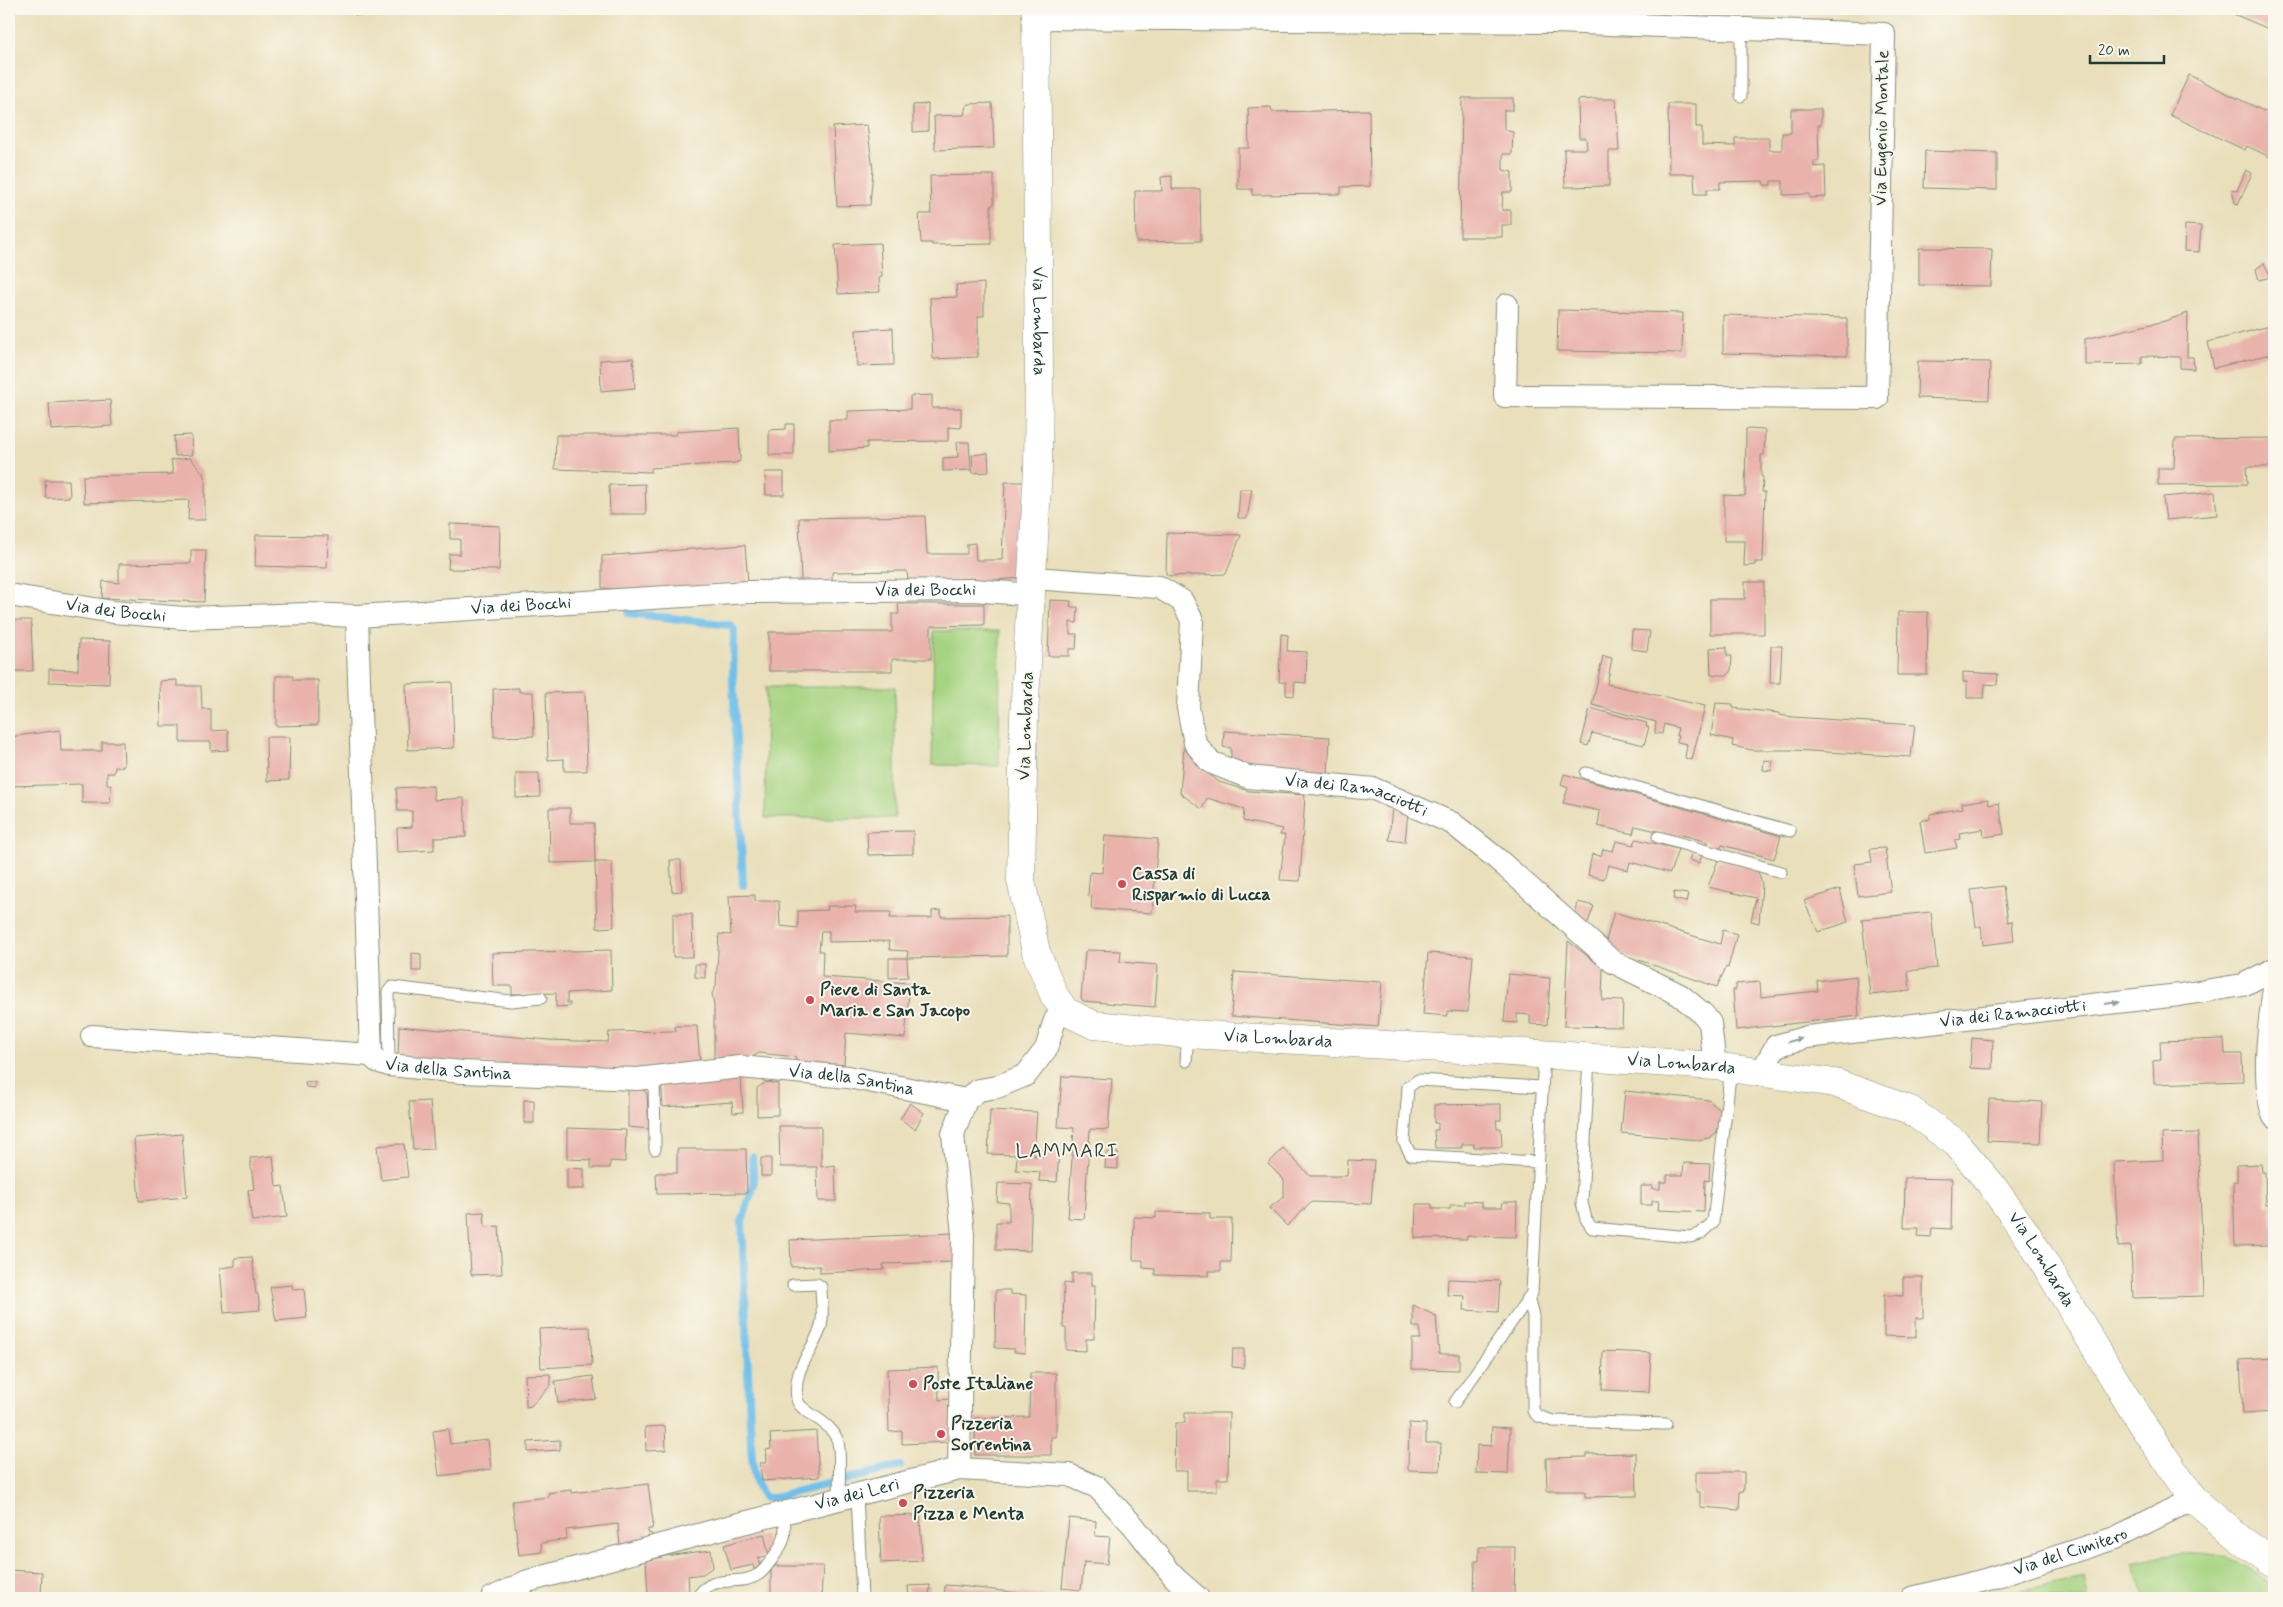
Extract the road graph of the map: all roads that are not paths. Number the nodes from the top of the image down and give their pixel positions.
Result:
1 (1036, 13) edge
2 (1741, 29) junction
3 (1741, 96) dead end
4 (1506, 305) dead end
5 (1033, 587) junction
6 (9, 596) edge
7 (357, 616) junction
8 (1586, 773) dead end
9 (1790, 831) dead end
10 (1658, 837) dead end
11 (1781, 872) dead end
12 (2274, 969) edge
13 (2274, 988) edge
14 (541, 998) dead end
15 (1054, 1017) junction
16 (1188, 1034) junction
17 (92, 1036) dead end
18 (1544, 1054) junction
19 (1589, 1056) junction
20 (380, 1060) junction
21 (1186, 1061) dead end
22 (1723, 1067) junction
23 (1762, 1071) junction
24 (654, 1077) junction
25 (1542, 1087) junction
26 (966, 1100) junction
27 (2274, 1118) edge
28 (656, 1149) dead end
29 (1538, 1162) junction
30 (793, 1286) dead end
31 (1528, 1298) junction
32 (1455, 1402) dead end
33 (1666, 1424) dead end
34 (959, 1468) junction
35 (848, 1497) junction
36 (2193, 1498) junction
37 (784, 1513) junction
38 (2274, 1563) edge
39 (492, 1598) edge
40 (697, 1598) edge
41 (862, 1598) edge
42 (1198, 1598) edge
43 (1912, 1598) edge

1 - 2 street, Via Eugenio Montale
1 - 5 street, Via Lombarda
2 - 3 lane
2 - 4 street, Via Eugenio Montale
5 - 7 street, Via dei Bocchi
5 - 15 street, Via Lombarda
5 - 22 street, Via dei Ramacciotti
6 - 7 street, Via dei Bocchi
7 - 20 street, Via della Santina
8 - 9 lane
10 - 11 lane
23 -> 12 street, Via dei Ramacciotti
13 - 27 street
14 - 20 lane
15 - 16 street, Via Lombarda
15 - 26 street
16 - 18 street, Via Lombarda
16 - 21 lane
17 - 20 street
18 - 19 street, Via Lombarda
18 - 25 lane
19 - 22 street, Via Lombarda
19 - 22 lane
20 - 24 street, Via della Santina
22 - 23 street, Via Lombarda
23 - 36 street, Via Lombarda
24 - 26 street, Via della Santina
24 - 28 lane
25 - 29 lane
25 - 29 lane
26 - 34 street
29 - 31 lane
30 - 35 lane
31 - 32 lane
31 - 33 lane
34 - 35 street, Via dei Leri
34 - 42 street
35 - 37 street, Via dei Leri
35 - 41 lane
36 - 38 street, Via Lombarda
36 - 43 street, Via del Cimitero
37 - 39 street, Via dei Leri
37 - 40 lane

